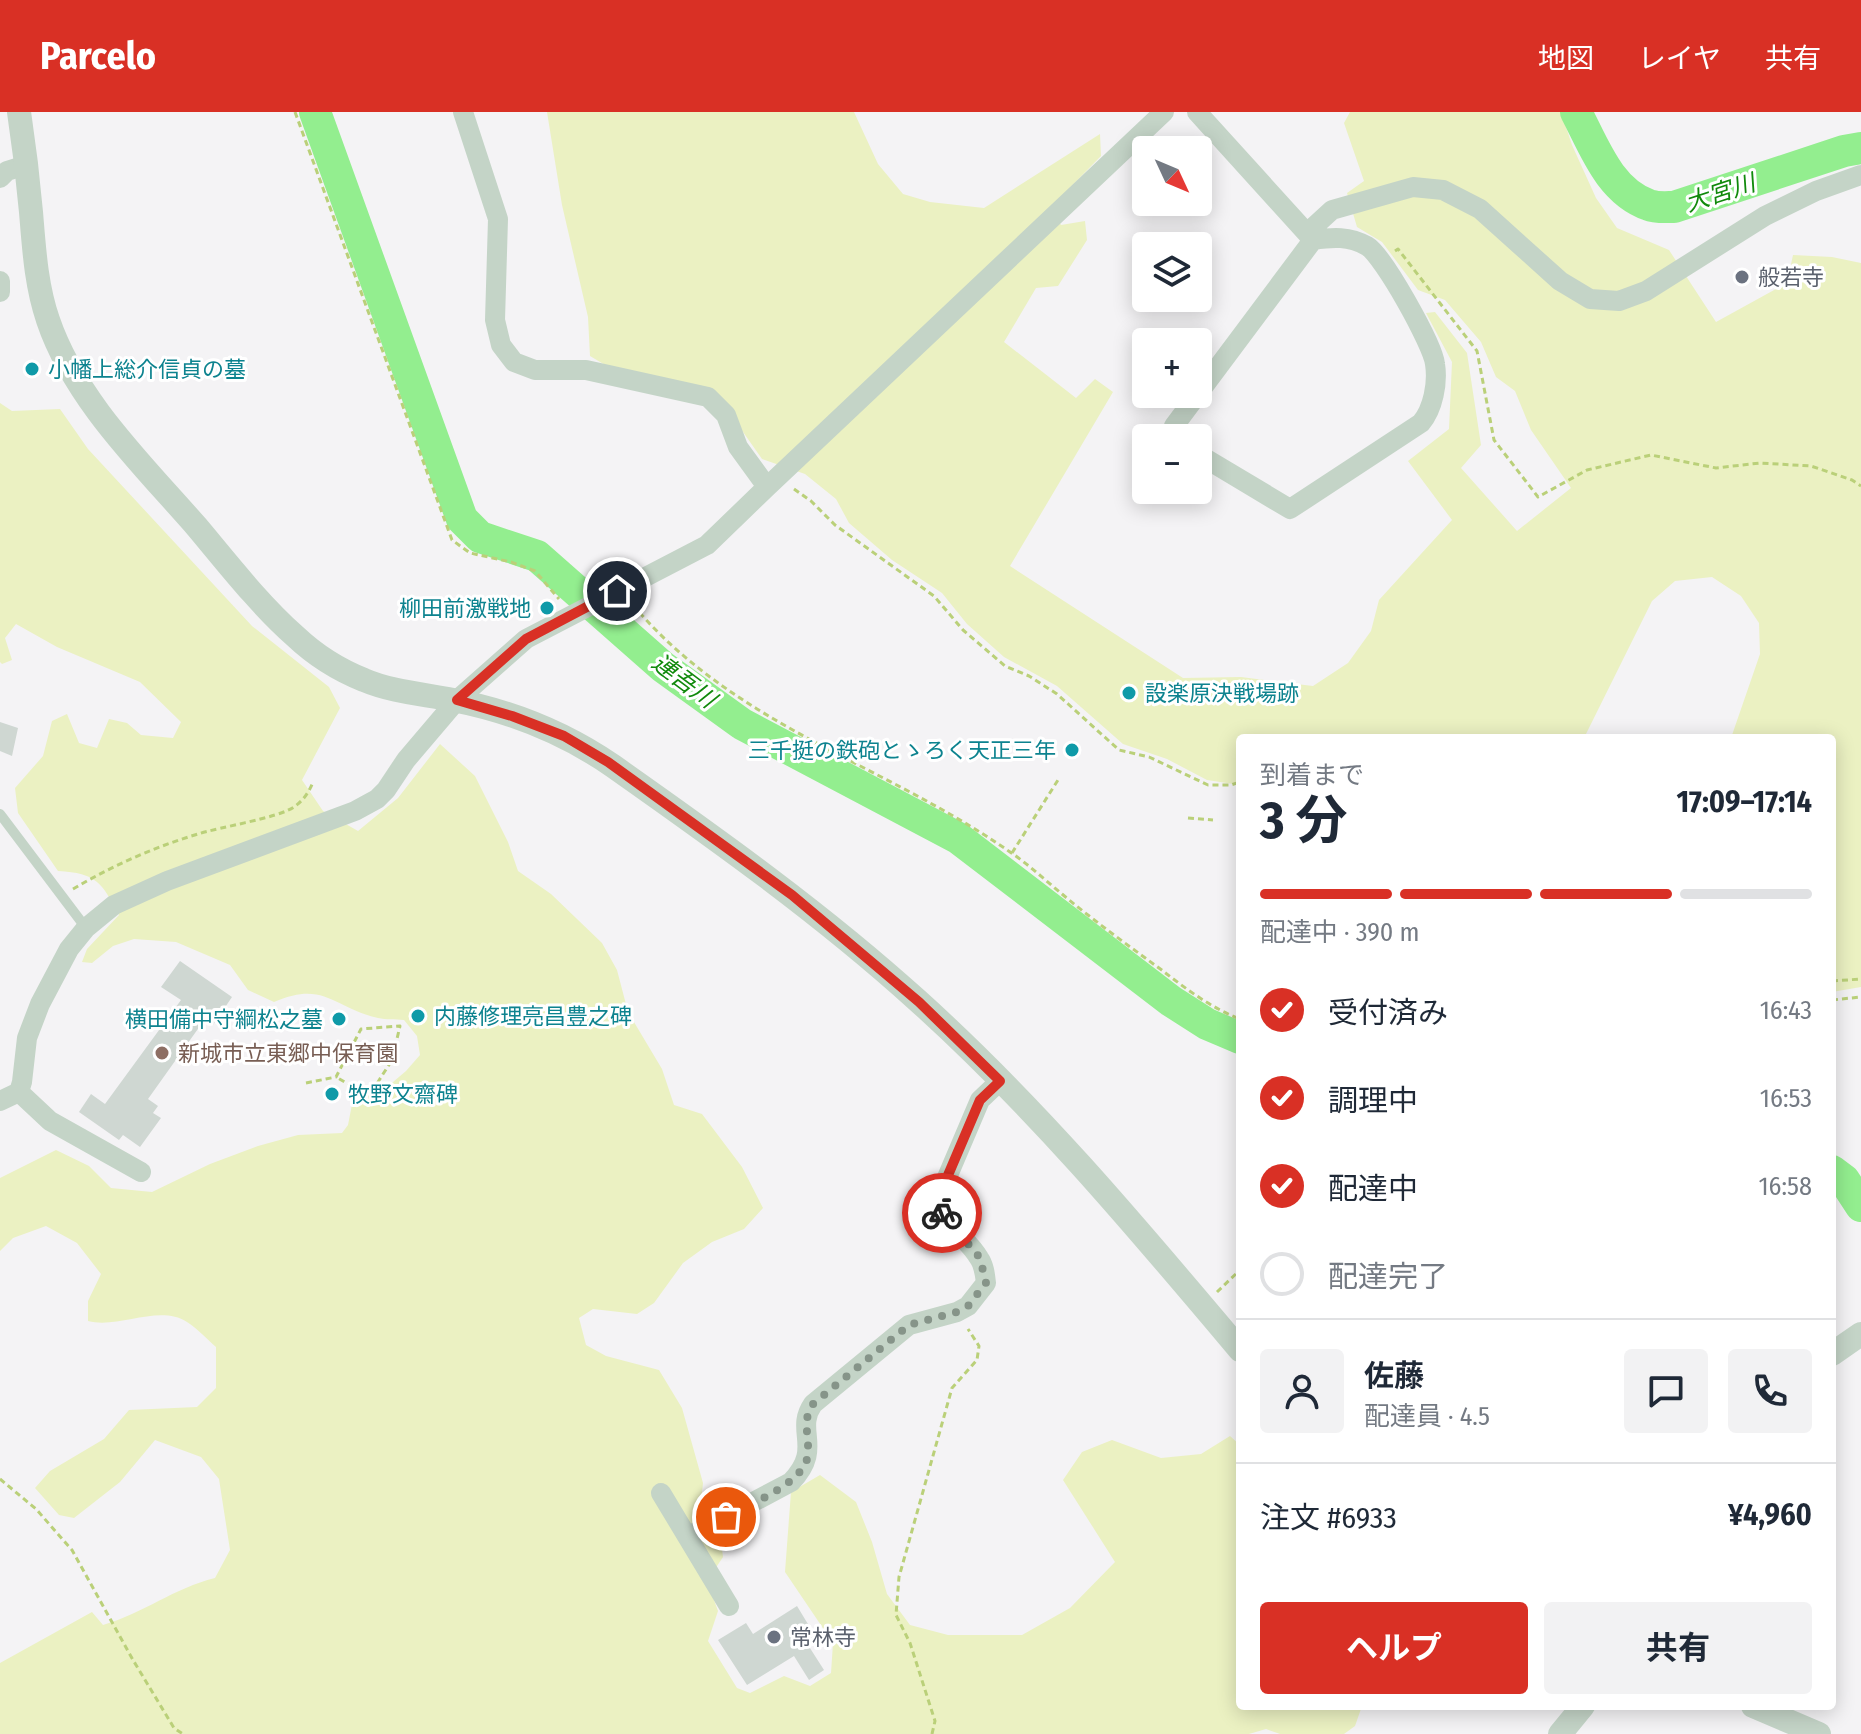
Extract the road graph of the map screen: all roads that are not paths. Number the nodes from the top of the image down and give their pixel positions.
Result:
1 (19, 112) edge
2 (463, 112) edge
3 (1197, 112) edge
4 (1152, 116) edge
5 (26, 165) junction
6 (1861, 175) edge
7 (0, 178) edge
8 (1310, 236) junction
9 (0, 281) edge
10 (0, 292) edge
11 (1175, 424) edge
12 (1212, 462) edge
13 (773, 481) junction
14 (457, 700) junction
15 (0, 814) edge
16 (86, 928) junction
17 (1000, 1081) junction
18 (9, 1096) edge
19 (141, 1172) dead end
20 (1861, 1334) edge
21 (1236, 1345) edge
22 (1836, 1351) edge
23 (661, 1493) dead end
24 (689, 1536) junction
25 (729, 1606) dead end
26 (1580, 1710) edge
27 (1762, 1710) edge
28 (1560, 1734) edge
29 (1819, 1734) edge

1 - 5 street
2 - 13 street
3 - 8 street
4 - 13 street
5 - 7 street
5 - 14 street
6 - 8 street
8 - 11 street
8 - 12 street
9 - 10 street
13 - 14 street
14 - 16 street
14 - 17 street
15 - 16 lane
16 - 18 street
17 - 21 street
17 - 24 street
18 - 19 street
20 - 22 street
23 - 24 street
24 - 25 street
26 - 28 street
27 - 29 street

